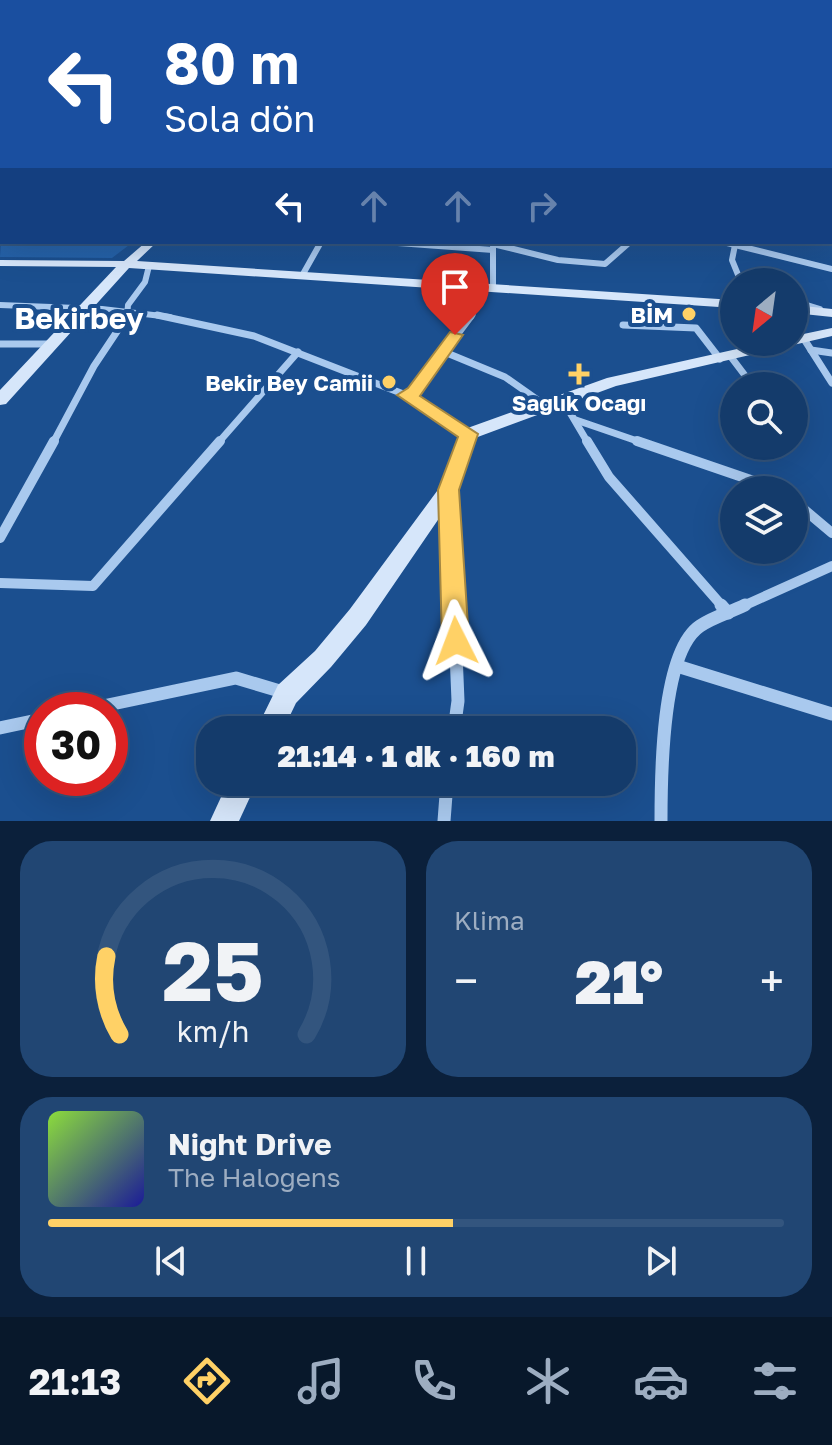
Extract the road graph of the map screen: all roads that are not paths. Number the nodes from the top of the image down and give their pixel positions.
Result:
1 (150, 244) edge
2 (320, 244) edge
3 (457, 244) edge
4 (628, 244) edge
5 (731, 244) edge
6 (493, 245) edge
7 (735, 245) junction
8 (0, 263) edge
9 (127, 264) junction
10 (149, 266) junction
11 (735, 268) edge
12 (832, 269) edge
13 (303, 274) junction
14 (489, 286) junction
15 (720, 303) edge
16 (0, 305) edge
17 (808, 305) edge
18 (88, 307) junction
19 (808, 310) edge
20 (130, 312) junction
21 (832, 313) edge
22 (623, 325) dead end
23 (832, 332) edge
24 (0, 344) edge
25 (52, 344) junction
26 (808, 345) junction
27 (442, 351) junction
28 (298, 352) junction
29 (832, 353) edge
30 (739, 356) edge
31 (726, 358) junction
32 (740, 372) edge
33 (832, 383) edge
34 (406, 395) junction
35 (0, 400) edge
36 (554, 402) junction
37 (575, 420) junction
38 (468, 434) junction
39 (739, 476) edge
40 (448, 490) junction
41 (808, 513) edge
42 (832, 533) edge
43 (0, 538) edge
44 (832, 566) edge
45 (0, 583) edge
46 (728, 613) junction
47 (677, 666) junction
48 (287, 694) junction
49 (128, 701) edge
50 (832, 714) edge
51 (276, 716) edge
52 (456, 716) edge
53 (24, 723) edge
54 (0, 728) edge
55 (236, 796) edge
56 (446, 796) edge
57 (224, 821) edge
58 (444, 821) edge
59 (661, 821) edge

1 - 9 street
2 - 13 street
3 - 6 street
4 - 6 street
5 - 7 street
6 - 14 street
7 - 11 street
7 - 12 street
8 - 9 street
9 - 10 street
9 - 18 street
10 - 13 street
10 - 20 street
13 - 14 street
14 - 15 street
14 - 27 street
16 - 18 street
17 - 21 street
18 - 20 street
18 - 25 street
19 - 21 street
20 - 28 street
20 - 43 street
22 - 31 street
23 - 26 street
24 - 25 street
25 - 35 street
26 - 29 street
26 - 33 street
27 - 34 street
27 - 36 street
28 - 34 street
28 - 45 street
30 - 31 street
31 - 32 street
31 - 36 street
34 - 38 street
36 - 37 street
36 - 38 street
37 - 39 street
37 - 46 street
38 - 40 street
40 - 48 street
40 - 52 street
41 - 42 street
44 - 46 street
46 - 47 street
47 - 50 street
47 - 59 street
48 - 49 street
48 - 51 street
53 - 54 street
55 - 57 street
56 - 58 street

